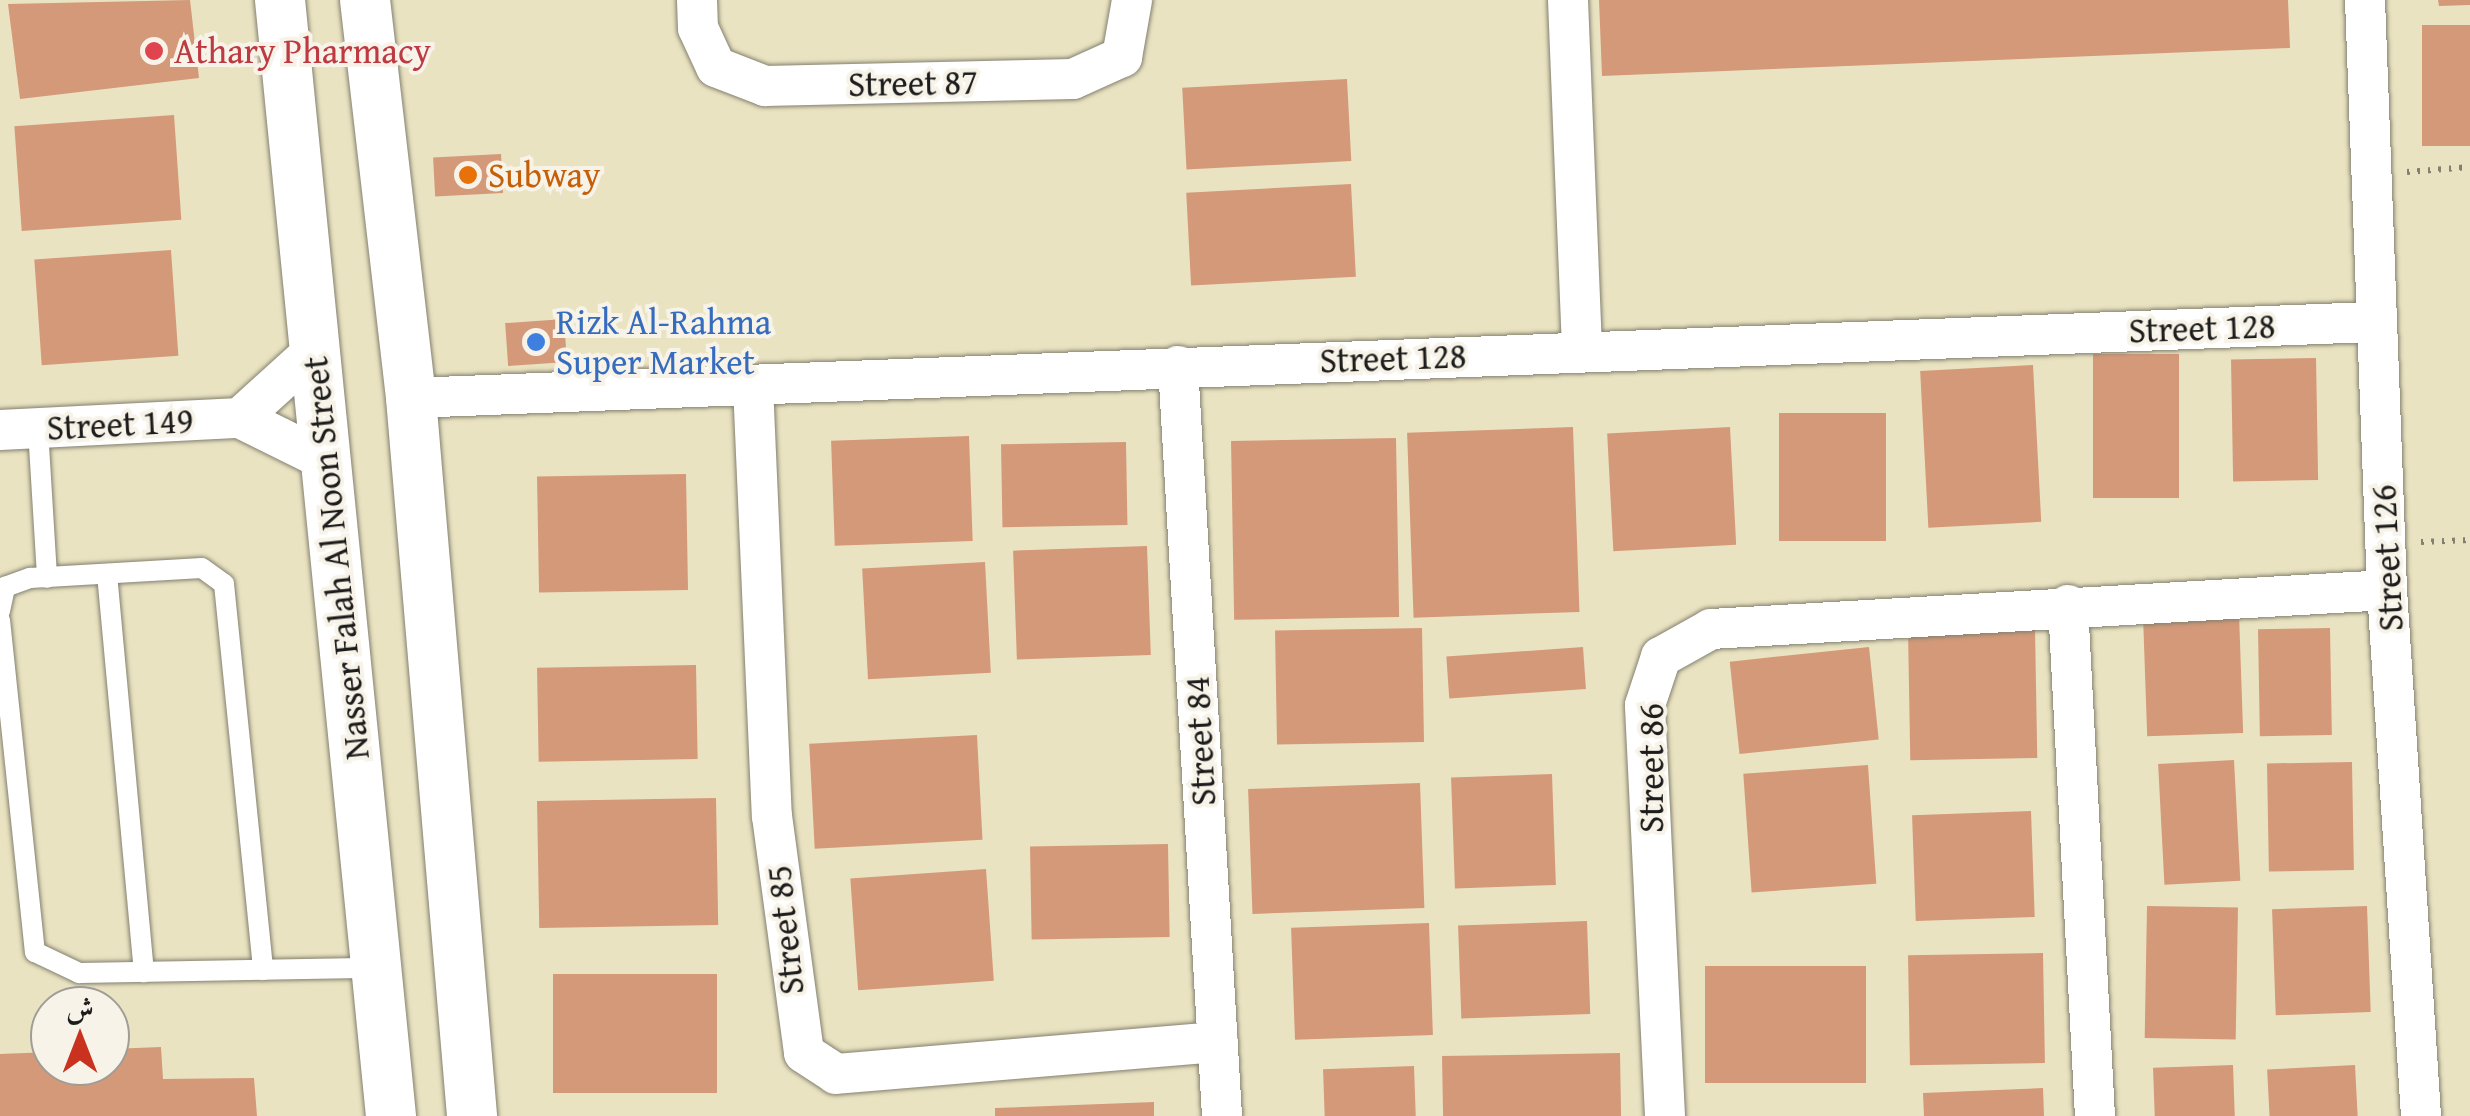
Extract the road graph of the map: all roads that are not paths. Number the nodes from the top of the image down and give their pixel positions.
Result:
1 (280, 0) edge
2 (365, 0) edge
3 (697, 0) edge
4 (1132, 0) edge
5 (1568, 0) edge
6 (2365, 0) edge
7 (2375, 322) junction
8 (316, 349) junction
9 (1582, 351) junction
10 (1178, 366) junction
11 (753, 385) junction
12 (410, 398) junction
13 (240, 418) junction
14 (19, 429) edge
15 (328, 460) junction
16 (107, 574) junction
17 (47, 578) junction
18 (2388, 590) junction
19 (2068, 605) junction
20 (0, 611) edge
21 (0, 620) edge
22 (376, 968) junction
23 (263, 970) junction
24 (144, 972) junction
25 (1218, 1042) junction
26 (391, 1116) edge
27 (472, 1116) edge
28 (1222, 1116) edge
29 (1664, 1116) edge
30 (2094, 1116) edge
31 (2421, 1116) edge

1 - 8 street, Nasser Falah Al Noon Street
2 - 12 street
3 - 4 street, Street 87
5 - 9 street
6 - 7 street, Street 126
7 - 9 street, Street 128
7 - 18 street, Street 126
8 - 13 street, Street 149
8 - 15 street, Nasser Falah Al Noon Street
9 - 10 street, Street 128
10 - 11 street, Street 128
10 - 25 street, Street 84
11 - 12 street, Street 128
11 - 25 street, Street 85
12 - 27 street
13 - 14 street, Street 149
13 - 15 street, Street 149
14 - 17 lane
15 - 22 street, Nasser Falah Al Noon Street
16 - 17 lane
16 - 23 lane
16 - 24 lane
17 - 20 lane
18 - 19 street, Street 86
18 - 31 street, Street 126
19 - 29 street, Street 86
19 - 30 street
21 - 24 lane
22 - 23 lane
22 - 26 street, Nasser Falah Al Noon Street
23 - 24 lane
25 - 28 street, Street 84

